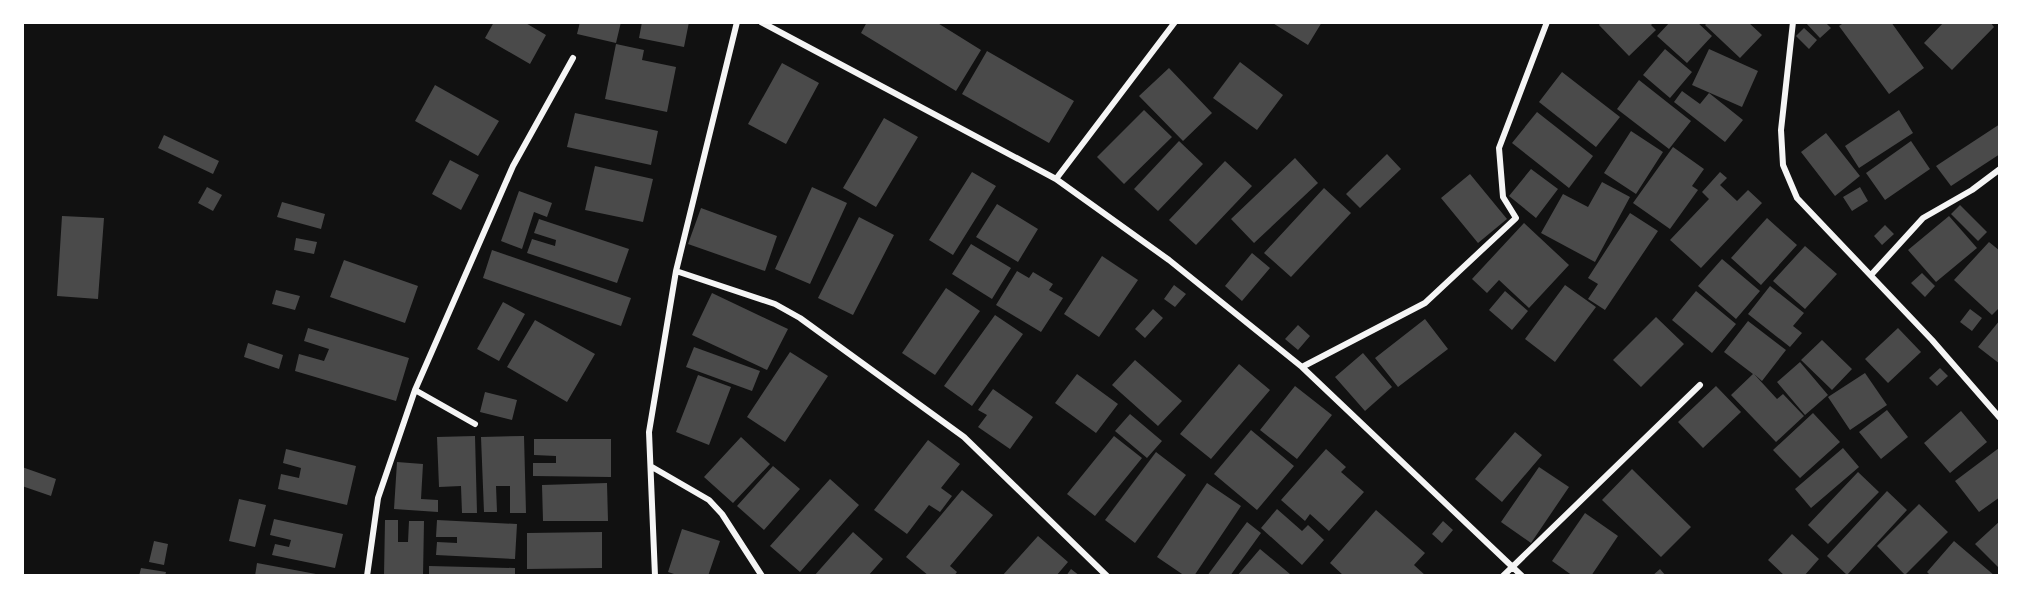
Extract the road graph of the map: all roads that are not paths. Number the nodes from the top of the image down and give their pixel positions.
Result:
1 (737, 22) edge
2 (761, 22) edge
3 (1175, 22) edge
4 (1547, 22) edge
5 (1793, 22) edge
6 (573, 58) dead end
7 (2000, 169) edge
8 (1056, 179) junction
9 (676, 271) junction
10 (1871, 275) junction
11 (1302, 367) junction
12 (1700, 385) dead end
13 (415, 390) junction
14 (2000, 418) edge
15 (475, 424) dead end
16 (652, 466) junction
17 (1512, 567) junction
18 (368, 576) edge
19 (655, 576) edge
20 (762, 576) edge
21 (1107, 576) edge
22 (1503, 576) edge
23 (1522, 576) edge

1 - 9 street
2 - 8 street
3 - 8 street
4 - 11 street
5 - 10 street
6 - 13 street
7 - 10 street
8 - 11 street
9 - 16 street
9 - 21 street
10 - 14 street
11 - 17 street
12 - 17 street
13 - 15 street
13 - 18 street
16 - 19 street
16 - 20 street
17 - 22 street
17 - 23 street

